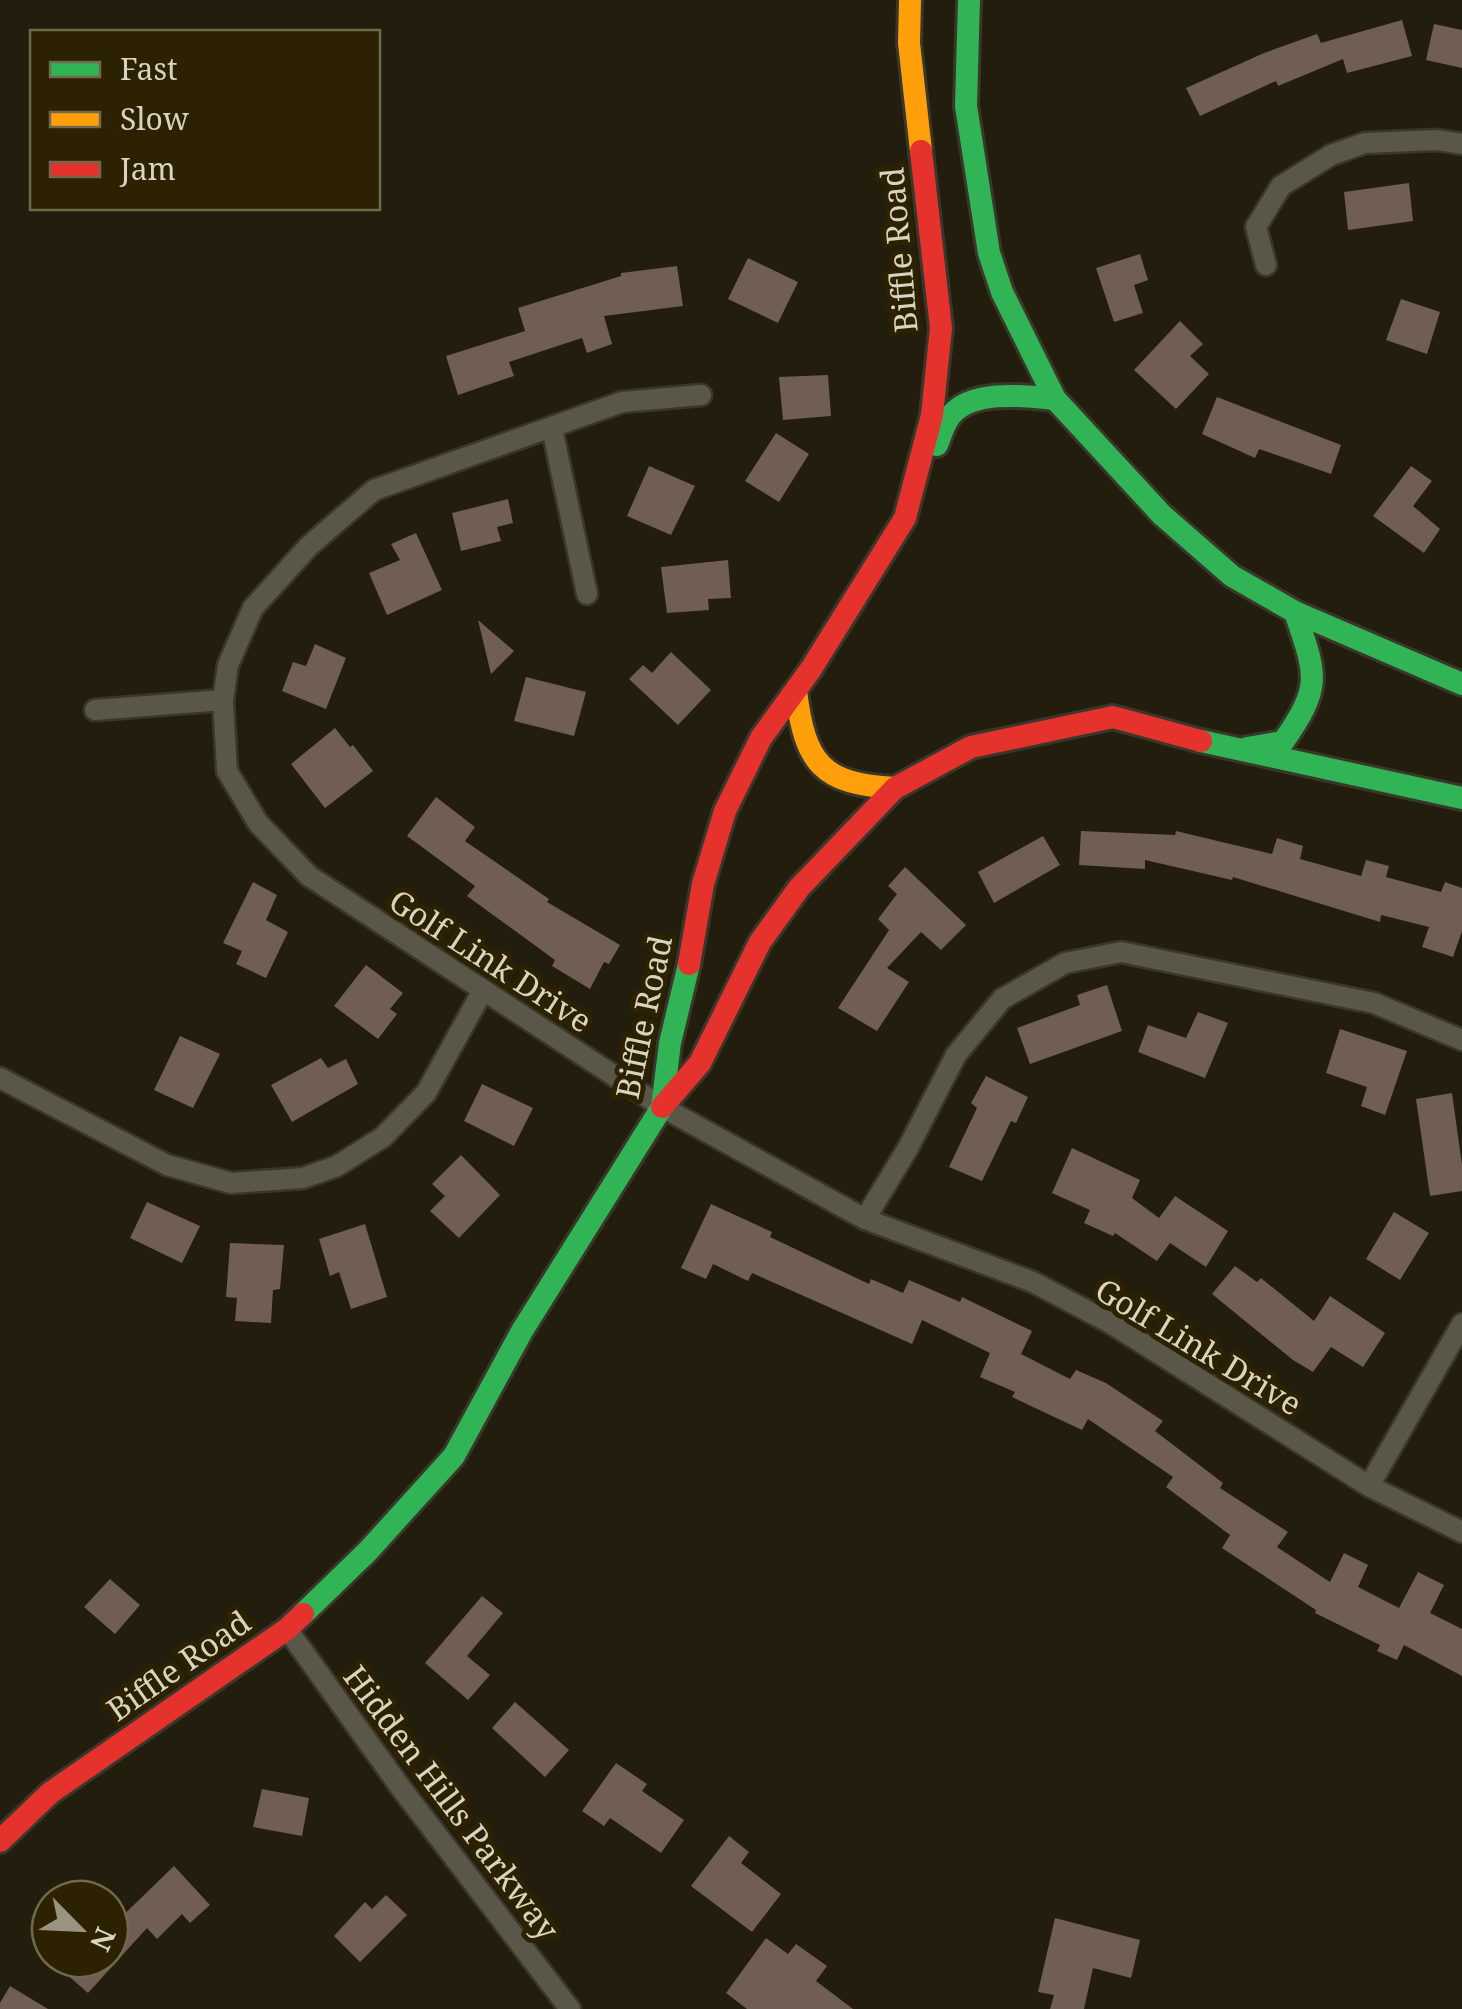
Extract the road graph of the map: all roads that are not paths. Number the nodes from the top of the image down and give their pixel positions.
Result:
1 (910, 0) edge
2 (970, 0) edge
3 (1462, 144) edge
4 (1266, 264) dead end
5 (700, 395) dead end
6 (1055, 398) junction
7 (552, 428) junction
8 (905, 518) junction
9 (587, 594) dead end
10 (1296, 612) junction
11 (1462, 684) edge
12 (796, 691) junction
13 (223, 700) junction
14 (95, 710) dead end
15 (1235, 750) junction
16 (895, 788) junction
17 (1462, 798) edge
18 (482, 992) junction
19 (1462, 1040) edge
20 (0, 1078) edge
21 (662, 1107) junction
22 (866, 1219) junction
23 (1462, 1324) edge
24 (1369, 1486) junction
25 (1462, 1532) edge
26 (287, 1629) junction
27 (3, 1830) edge
28 (570, 2009) edge

1 - 8 street, Biffle Road
2 - 6 street
3 - 4 street
5 - 7 street, Golf Link Drive
6 - 8 street
6 - 10 street
7 - 9 street
7 - 13 street, Golf Link Drive
8 - 12 street, Biffle Road
10 - 11 street
10 - 15 street
12 - 16 street
12 - 21 street, Biffle Road
13 - 14 street
13 - 18 street, Golf Link Drive
15 - 16 street
15 - 17 street
16 - 21 street
18 - 20 street
18 - 21 street, Golf Link Drive
19 - 22 street
21 - 22 street, Golf Link Drive
21 - 26 street, Biffle Road
22 - 24 street, Golf Link Drive
23 - 24 street
24 - 25 street, Golf Link Drive
26 - 27 street, Biffle Road
26 - 28 street, Hidden Hills Parkway

